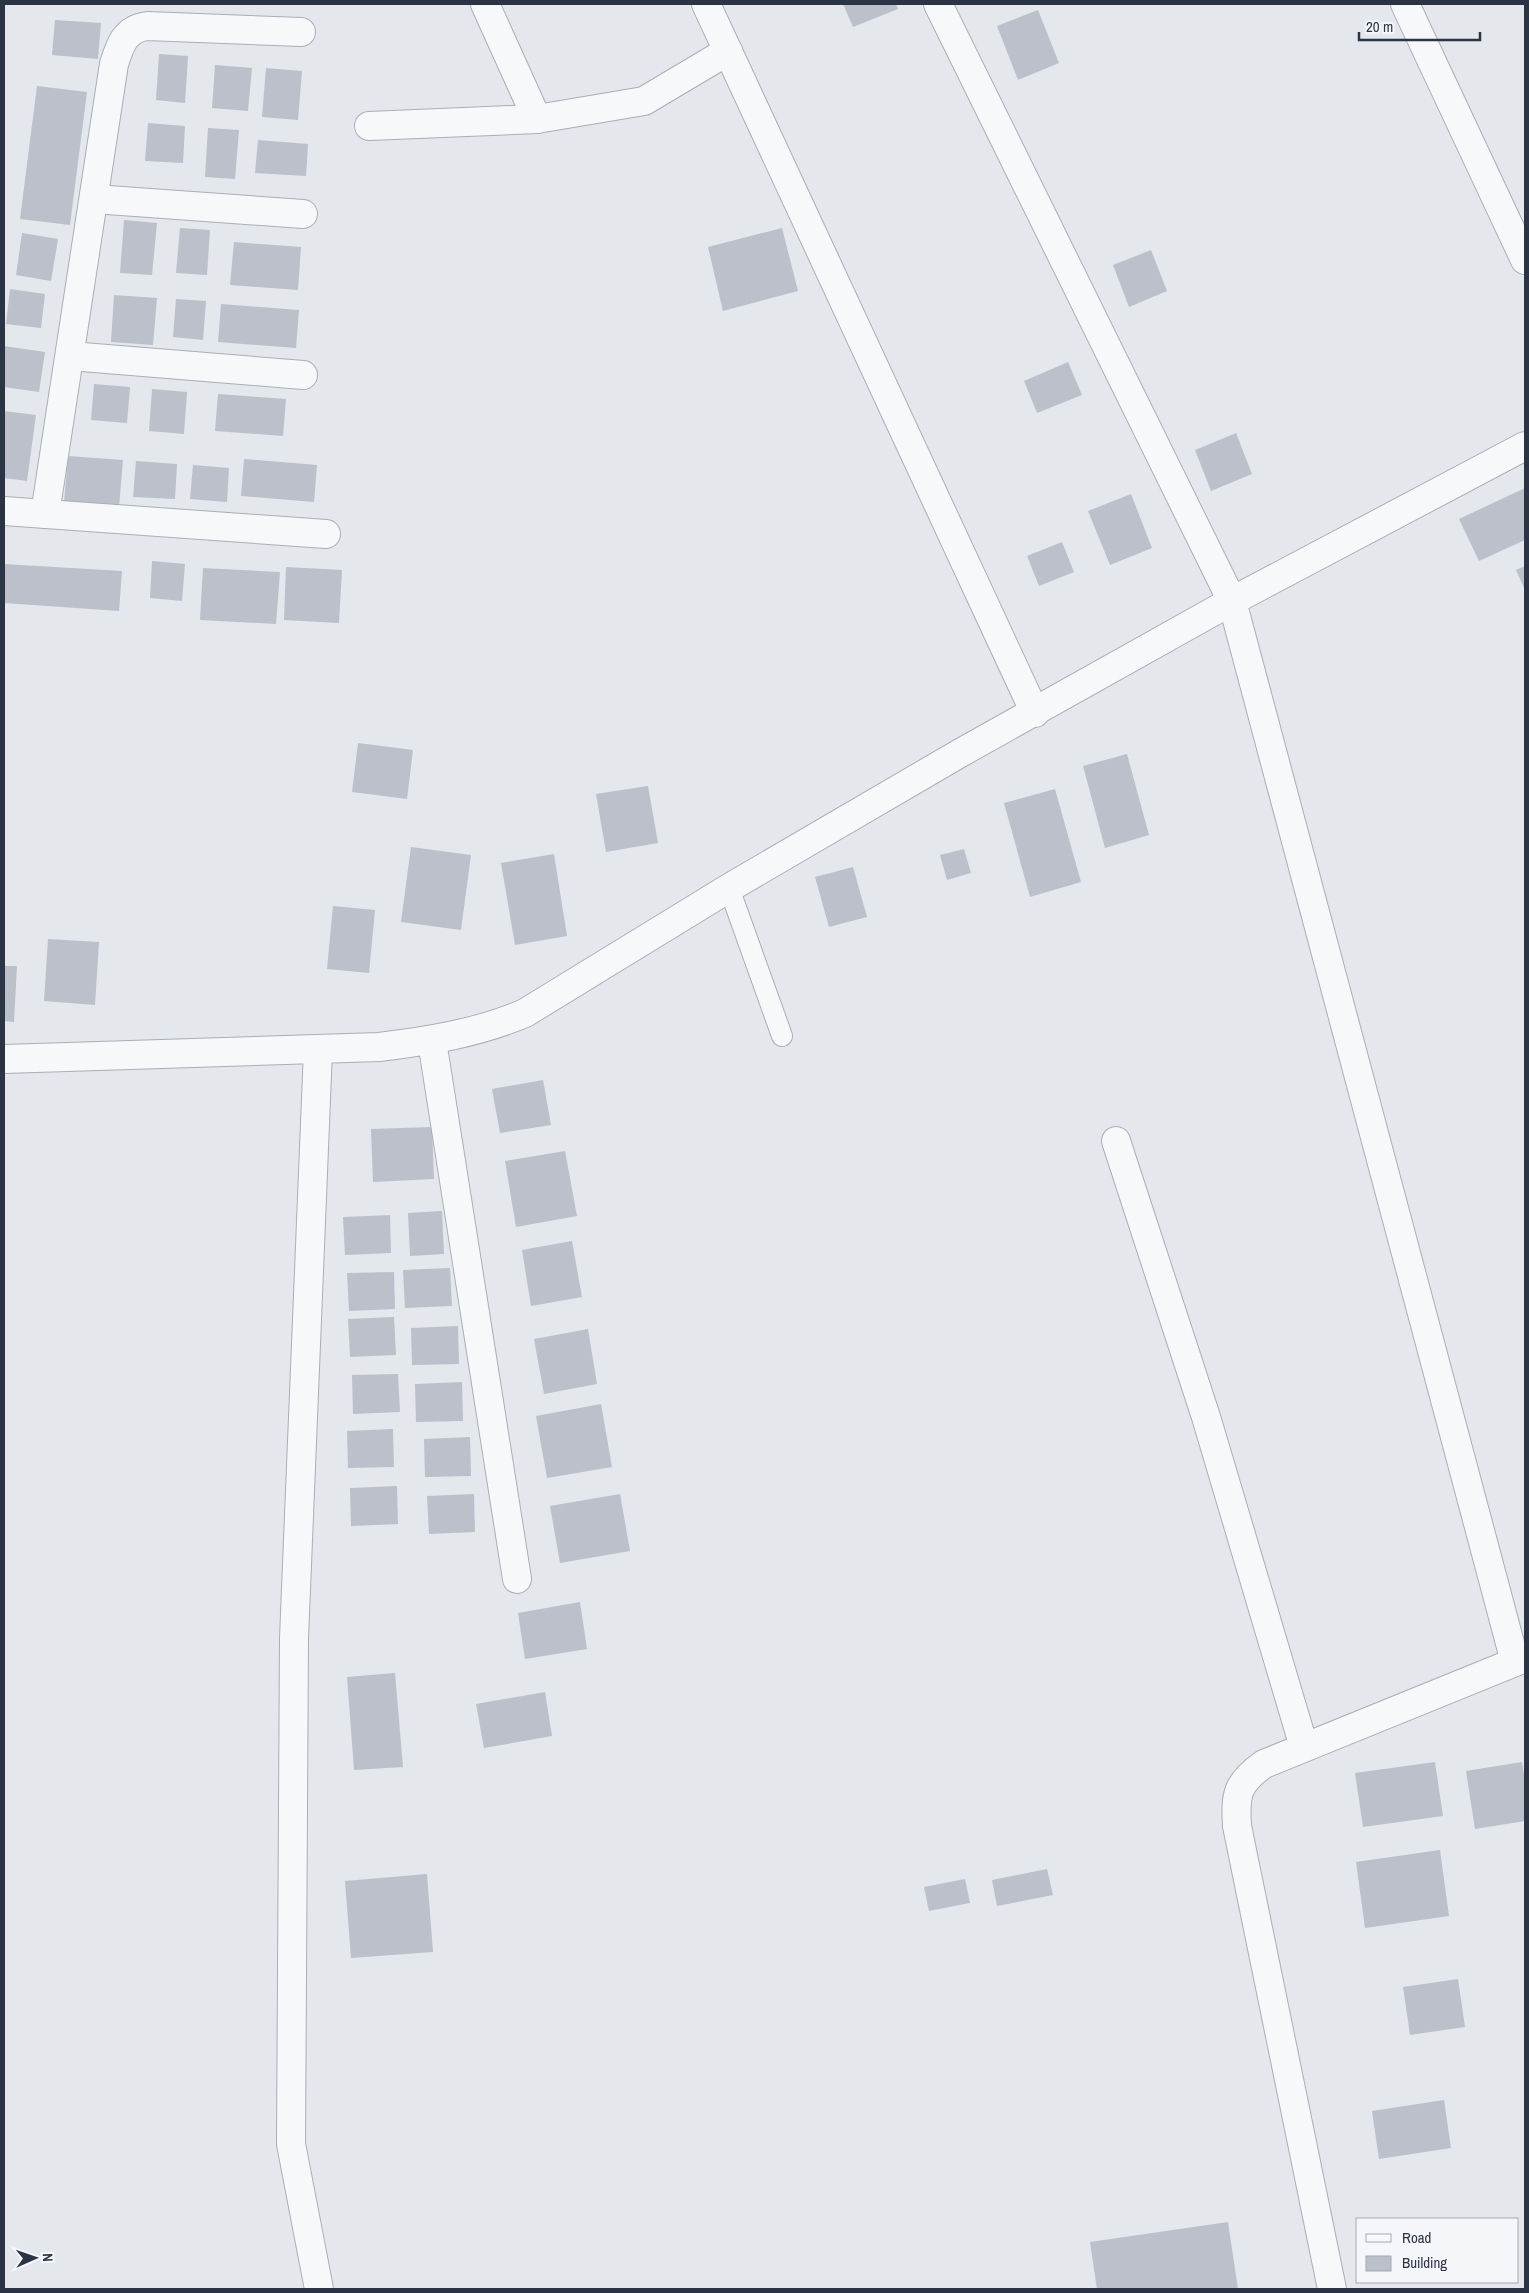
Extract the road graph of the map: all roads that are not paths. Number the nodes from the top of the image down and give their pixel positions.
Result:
1 (485, 4) edge
2 (706, 4) edge
3 (938, 4) edge
4 (1405, 4) edge
5 (301, 32) dead end
6 (728, 51) junction
7 (536, 119) junction
8 (369, 126) dead end
9 (94, 199) junction
10 (303, 214) dead end
11 (1525, 260) edge
12 (70, 356) junction
13 (303, 375) dead end
14 (1525, 446) edge
15 (4, 511) edge
16 (45, 514) junction
17 (326, 534) dead end
18 (1232, 601) junction
19 (1035, 713) junction
20 (729, 888) junction
21 (782, 1036) dead end
22 (432, 1041) junction
23 (318, 1050) junction
24 (4, 1058) edge
25 (1116, 1141) dead end
26 (517, 1579) dead end
27 (1520, 1660) edge
28 (1304, 1747) junction
29 (319, 2289) edge
30 (1332, 2289) edge

1 - 7 street
2 - 6 street
3 - 18 street
4 - 11 street
5 - 9 street
6 - 7 street
6 - 19 street
7 - 8 street
9 - 10 street
9 - 12 street
12 - 13 street
12 - 16 street
14 - 18 street
15 - 16 street
16 - 17 street
18 - 19 street
18 - 27 street
19 - 20 street
20 - 21 lane
20 - 22 street
22 - 23 street
22 - 26 street
23 - 24 street
23 - 29 street
25 - 28 street
27 - 28 street
28 - 30 street

